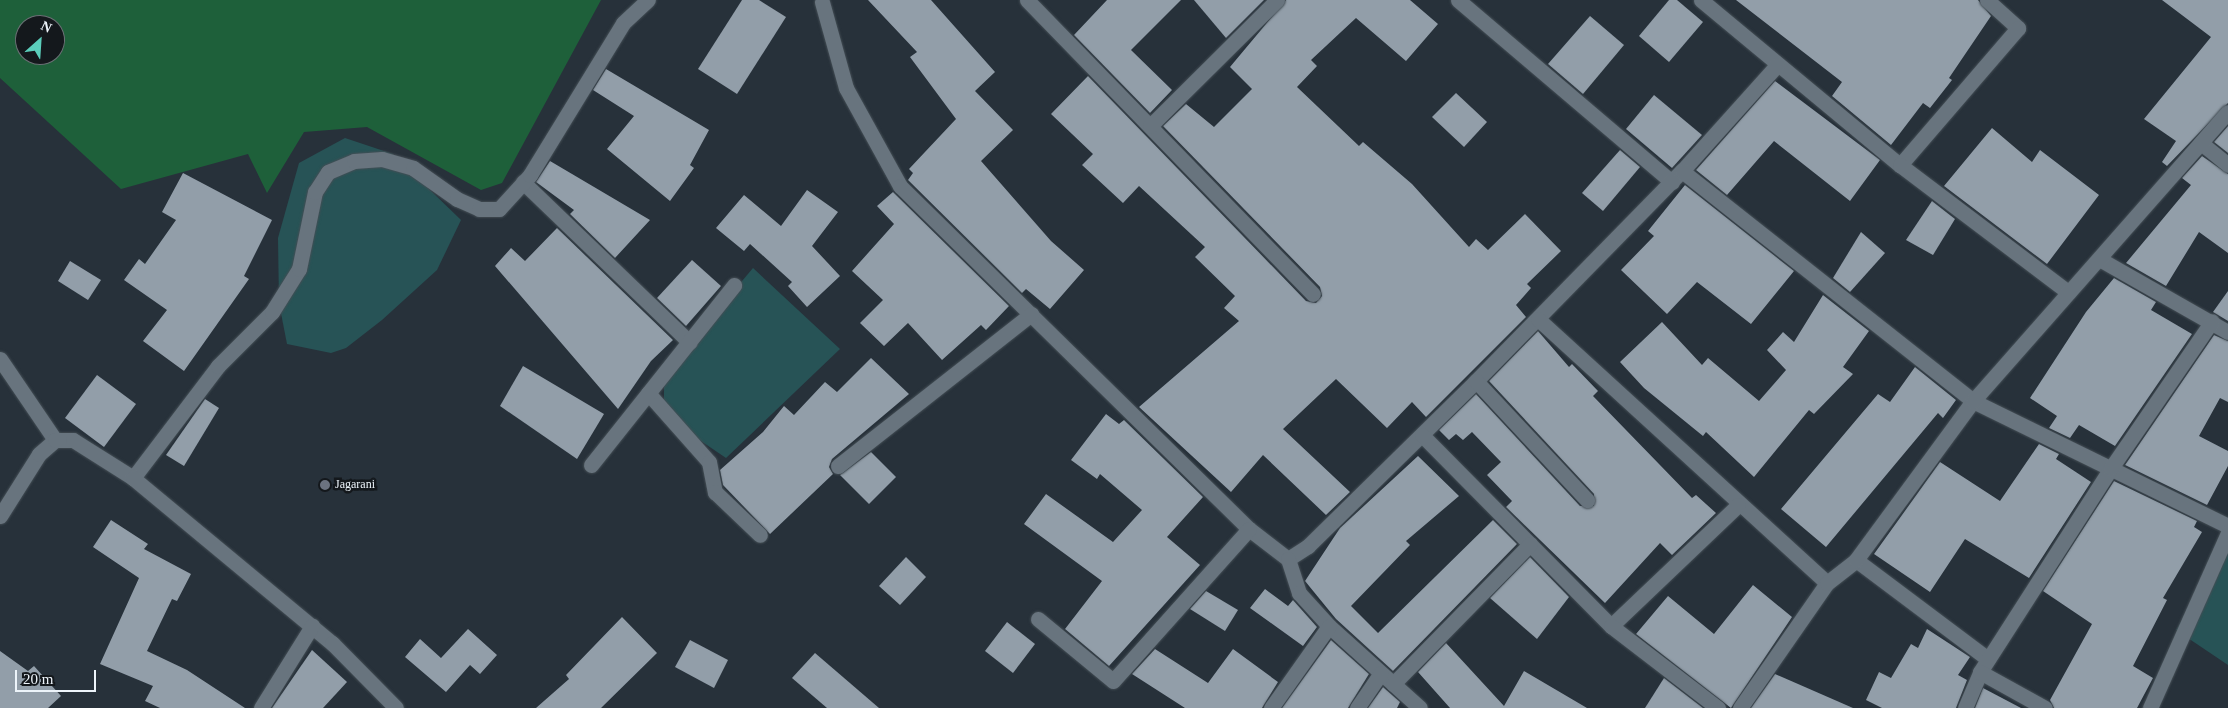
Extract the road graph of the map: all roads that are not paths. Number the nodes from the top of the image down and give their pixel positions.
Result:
1 (648, 0) edge
2 (1027, 0) edge
3 (1277, 0) edge
4 (1458, 0) edge
5 (1701, 0) edge
6 (1987, 0) edge
7 (825, 1) edge
8 (1777, 65) junction
9 (2228, 112) edge
10 (1150, 126) junction
11 (2201, 143) junction
12 (1900, 165) junction
13 (2228, 165) edge
14 (1677, 176) junction
15 (523, 182) junction
16 (2101, 260) junction
17 (734, 285) dead end
18 (2068, 292) junction
19 (1313, 294) dead end
20 (1031, 314) junction
21 (1538, 319) junction
22 (2212, 321) junction
23 (2228, 332) edge
24 (689, 342) junction
25 (0, 359) edge
26 (1476, 381) junction
27 (648, 393) junction
28 (1973, 401) junction
29 (1422, 435) junction
30 (54, 440) junction
31 (591, 465) dead end
32 (838, 466) dead end
33 (2111, 468) junction
34 (133, 478) junction
35 (1587, 500) dead end
36 (1738, 505) junction
37 (0, 516) edge
38 (2228, 526) edge
39 (1249, 529) junction
40 (2228, 533) edge
41 (760, 536) dead end
42 (1530, 544) junction
43 (1288, 559) junction
44 (1856, 560) junction
45 (1827, 583) junction
46 (1038, 619) dead end
47 (312, 626) junction
48 (1329, 626) junction
49 (1611, 626) junction
50 (1988, 659) junction
51 (1980, 672) junction
52 (1381, 673) junction
53 (1393, 684) junction
54 (261, 708) edge
55 (396, 708) edge
56 (1271, 708) edge
57 (1357, 708) edge
58 (1420, 708) edge
59 (1718, 708) edge
60 (1740, 708) edge
61 (1965, 708) edge
62 (2045, 708) edge
63 (2150, 708) edge

1 - 15 street
2 - 10 street
3 - 10 street
4 - 14 street
5 - 8 street
6 - 12 street
7 - 20 street
8 - 12 street
8 - 14 street
9 - 11 street
10 - 19 street
11 - 13 street
11 - 16 street
12 - 18 street
14 - 21 street
14 - 28 street
15 - 24 street
15 - 34 street
16 - 18 street
16 - 22 street
17 - 24 street
18 - 28 street
20 - 32 street
20 - 39 street
21 - 26 street
21 - 36 street
22 - 23 street
22 - 33 street
24 - 27 street
25 - 30 street
26 - 29 street
26 - 35 street
27 - 31 street
27 - 41 street
28 - 33 street
28 - 44 street
29 - 42 street
29 - 43 street
30 - 34 street
30 - 37 street
33 - 38 street
33 - 50 street
34 - 47 street
36 - 45 street
36 - 49 street
39 - 43 street
39 - 46 street
40 - 63 street
42 - 49 street
42 - 53 street
43 - 48 street
44 - 45 street
44 - 50 street
45 - 60 street
47 - 54 street
47 - 55 street
48 - 52 street
48 - 56 street
49 - 59 street
50 - 51 street
51 - 61 street
51 - 62 street
52 - 53 street
52 - 57 street
53 - 58 street

